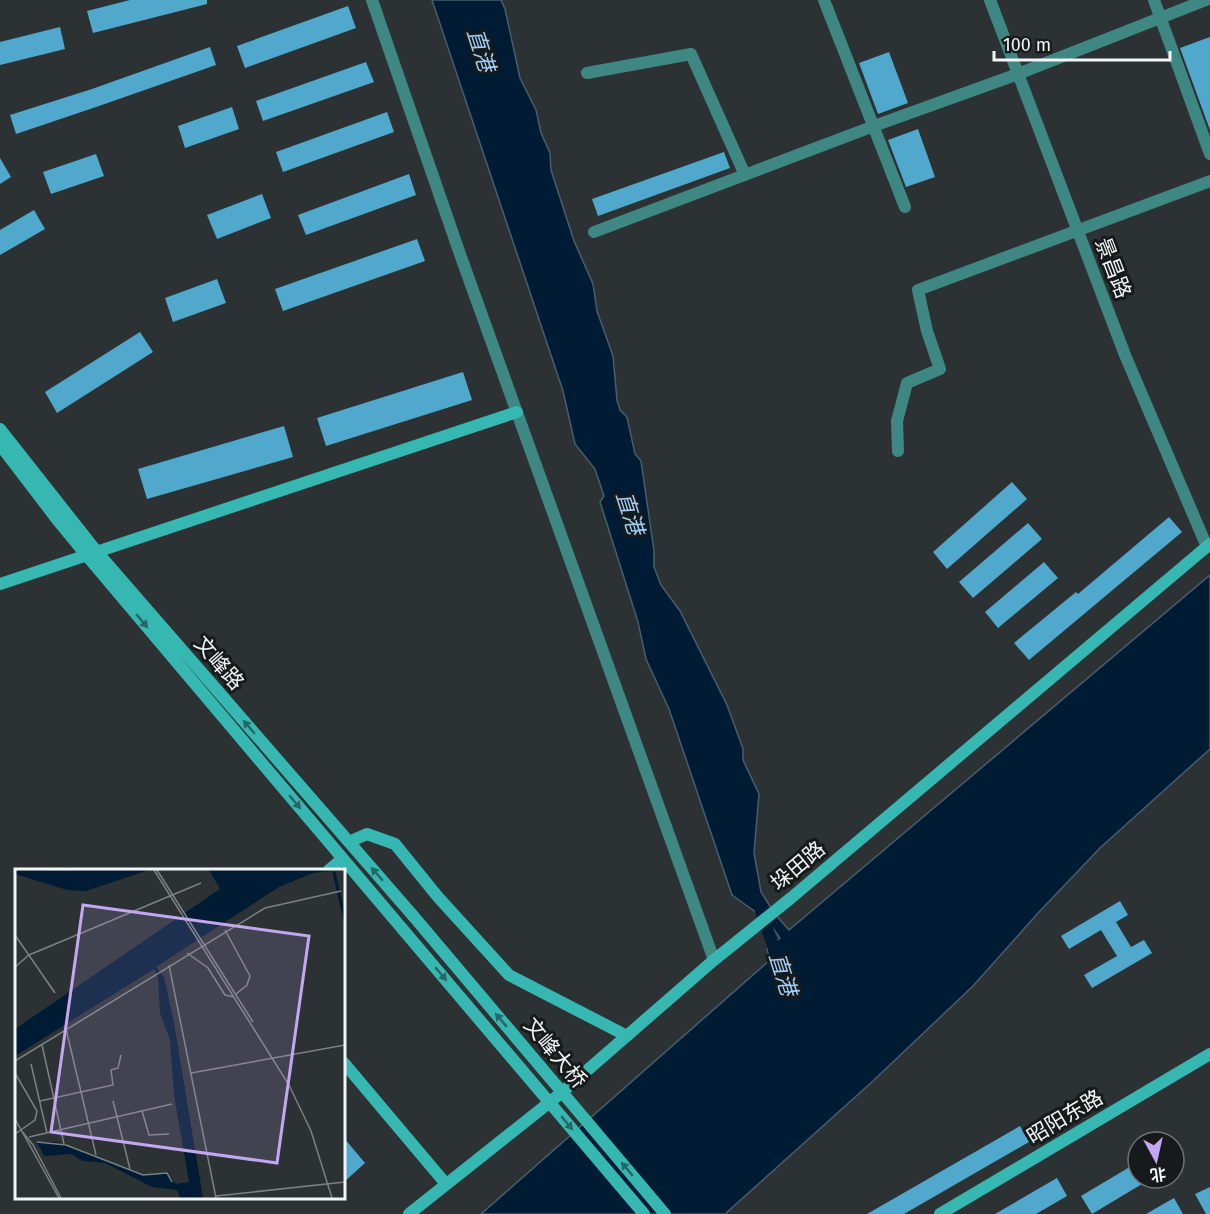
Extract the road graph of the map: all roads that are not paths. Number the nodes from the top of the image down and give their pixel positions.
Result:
1 (372, 0) edge
2 (824, 0) edge
3 (990, 0) edge
4 (1154, 0) edge
5 (1206, 0) edge
6 (1160, 18) junction
7 (587, 73) dead end
8 (1018, 74) junction
9 (874, 126) junction
10 (1210, 154) edge
11 (745, 175) junction
12 (1210, 182) edge
13 (905, 207) dead end
14 (1078, 231) junction
15 (594, 232) dead end
16 (517, 412) junction
17 (0, 429) edge
18 (0, 445) edge
19 (898, 451) dead end
20 (1208, 546) edge
21 (92, 554) junction
22 (0, 584) edge
23 (349, 842) junction
24 (342, 859) junction
25 (330, 869) edge
26 (416, 918) joint
27 (403, 929) joint
28 (714, 960) junction
29 (627, 1036) junction
30 (1210, 1054) edge
31 (345, 1064) edge
32 (446, 1184) junction
33 (409, 1214) edge
34 (644, 1214) edge
35 (664, 1214) edge
36 (940, 1214) edge

1 - 16 street
2 - 9 street
3 - 8 street, 景昌路
4 - 6 street
5 - 6 street
6 - 8 street
6 - 10 street
7 - 11 street
8 - 9 street
8 - 14 street, 景昌路
9 - 11 street
9 - 13 street
11 - 15 street
12 - 14 street
14 - 19 street
14 - 20 street, 景昌路
16 - 21 street
16 - 28 street
17 - 21 street, 文峰路
18 - 21 street, 文峰路
20 - 28 street, 垛田路
21 - 22 street
23 -> 21 street, 文峰路
21 -> 24 street, 文峰路
26 -> 23 street, 文峰路
23 - 29 street
24 - 25 street
24 - 27 street, 文峰路
35 -> 26 street, 文峰大桥
27 -> 34 street, 文峰大桥
28 - 29 street, 垛田路
29 - 32 street, 垛田路
30 - 36 street, 昭阳东路
31 - 32 street
32 - 33 street, 垛田路

